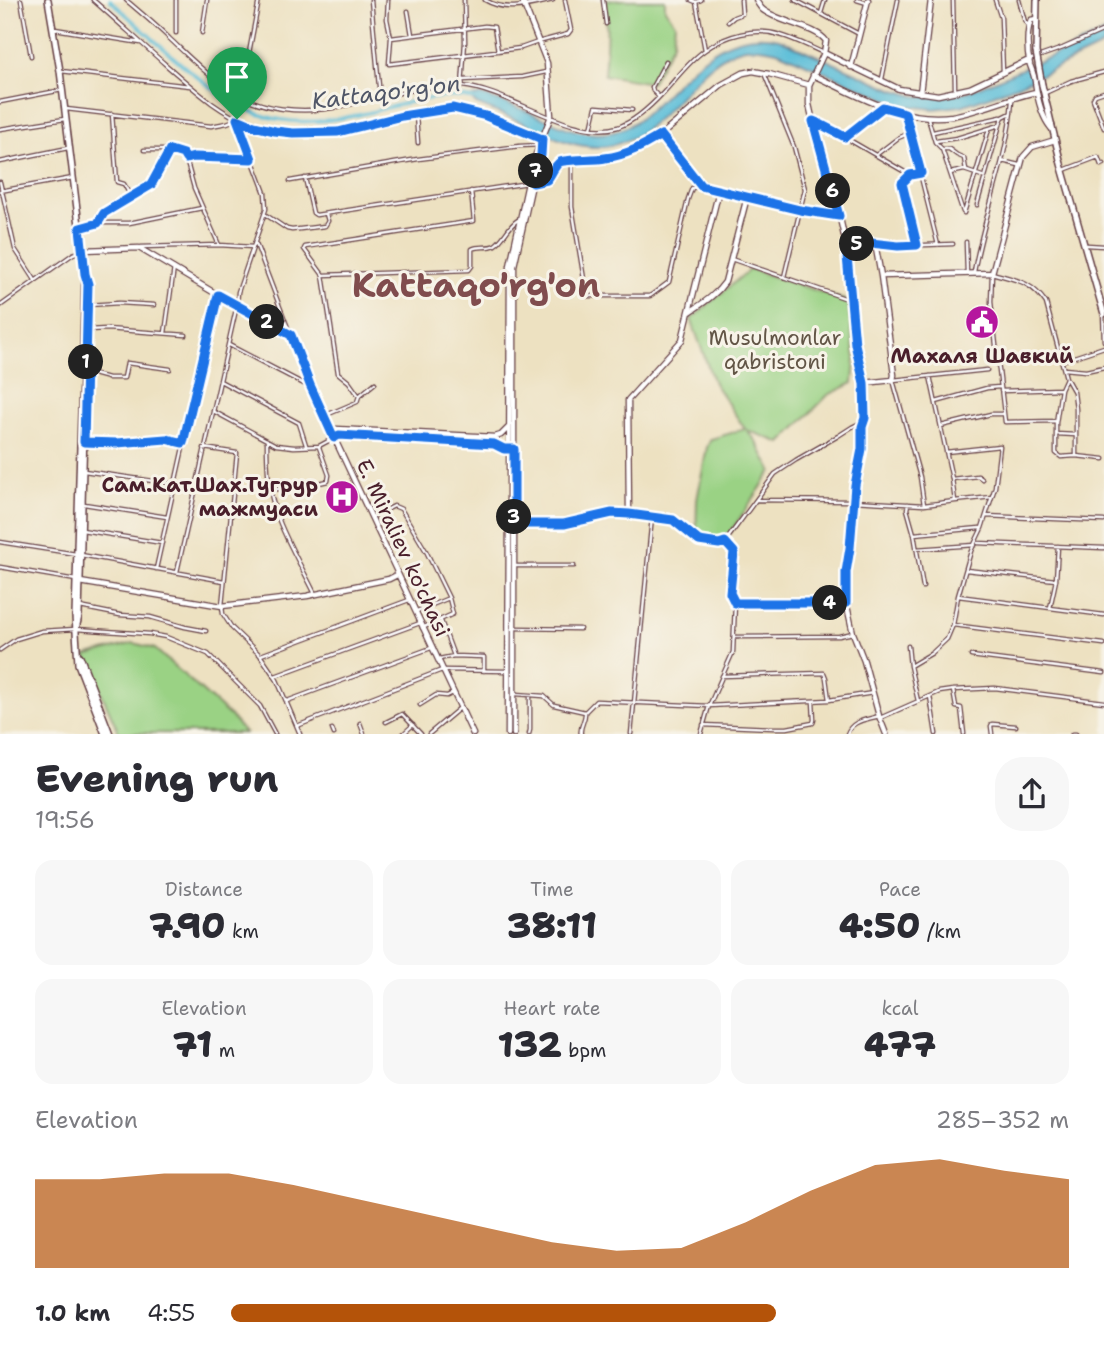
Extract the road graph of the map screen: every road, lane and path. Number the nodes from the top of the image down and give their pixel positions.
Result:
1 (21, 0) edge
2 (48, 0) edge
3 (93, 0) edge
4 (126, 0) edge
5 (176, 0) edge
6 (207, 0) edge
7 (257, 0) edge
8 (371, 0) edge
9 (388, 0) edge
10 (464, 0) edge
11 (485, 0) edge
12 (522, 0) edge
13 (553, 0) edge
14 (565, 0) edge
15 (603, 0) edge
16 (691, 0) edge
17 (701, 0) edge
18 (741, 0) edge
19 (756, 0) edge
20 (797, 0) edge
21 (825, 0) edge
22 (857, 0) edge
23 (898, 0) edge
24 (932, 0) edge
25 (953, 0) edge
26 (995, 0) edge
27 (1019, 0) edge
28 (1037, 0) edge
29 (696, 2) edge
30 (868, 2) edge
31 (524, 6) junction
32 (408, 10) dead end
33 (821, 13) junction
34 (1036, 19) junction
35 (728, 22) dead end
36 (606, 24) dead end
37 (1029, 26) junction
38 (53, 29) junction
39 (465, 30) junction
40 (1104, 30) edge
41 (176, 33) dead end
42 (202, 33) dead end
43 (859, 34) junction
44 (412, 35) junction
45 (391, 38) junction
46 (538, 42) junction
47 (141, 43) junction
48 (705, 50) junction
49 (498, 51) junction
50 (464, 55) junction
51 (823, 55) junction
52 (31, 56) dead end
53 (666, 61) dead end
54 (1029, 61) junction
55 (851, 67) junction
56 (549, 70) junction
57 (60, 71) junction
58 (1003, 72) junction
59 (1104, 72) edge
60 (765, 73) junction
61 (814, 73) junction
62 (463, 80) junction
63 (882, 82) junction
64 (808, 85) junction
65 (190, 86) junction
66 (462, 86) junction
67 (62, 90) junction
68 (1036, 92) junction
69 (1104, 92) edge
70 (920, 93) junction
71 (955, 93) junction
72 (1045, 93) junction
73 (241, 95) junction
74 (380, 97) junction
75 (659, 97) junction
76 (1012, 97) junction
77 (0, 102) edge
78 (883, 107) junction
79 (64, 108) junction
80 (632, 110) dead end
81 (905, 113) junction
82 (1011, 113) junction
83 (112, 114) junction
84 (416, 114) junction
85 (550, 117) junction
86 (928, 117) junction
87 (1003, 117) junction
88 (65, 119) junction
89 (237, 119) junction
90 (813, 121) junction
91 (1000, 125) junction
92 (1104, 128) edge
93 (0, 129) edge
94 (592, 129) junction
95 (989, 129) junction
96 (933, 132) junction
97 (1054, 132) junction
98 (910, 133) junction
99 (661, 135) junction
100 (845, 137) junction
101 (542, 140) junction
102 (1055, 140) junction
103 (936, 142) junction
104 (418, 143) dead end
105 (68, 148) junction
106 (942, 149) junction
107 (144, 150) dead end
108 (170, 150) junction
109 (876, 155) junction
110 (186, 159) junction
111 (252, 159) junction
112 (572, 160) junction
113 (1002, 161) junction
114 (0, 162) edge
115 (1104, 164) edge
116 (1020, 165) junction
117 (965, 170) junction
118 (1063, 171) junction
119 (921, 173) junction
120 (950, 173) junction
121 (976, 174) junction
122 (910, 175) junction
123 (985, 177) junction
124 (73, 178) junction
125 (305, 178) junction
126 (290, 181) dead end
127 (0, 182) edge
128 (530, 183) junction
129 (701, 186) junction
130 (719, 190) junction
131 (1, 191) edge
132 (471, 191) junction
133 (131, 197) junction
134 (747, 197) junction
135 (977, 205) dead end
136 (202, 208) junction
137 (800, 210) junction
138 (265, 214) junction
139 (326, 214) junction
140 (839, 216) junction
141 (519, 220) junction
142 (98, 223) junction
143 (80, 228) junction
144 (966, 242) dead end
145 (875, 243) junction
146 (254, 244) junction
147 (938, 244) junction
148 (953, 244) dead end
149 (1084, 244) junction
150 (219, 245) junction
151 (846, 245) junction
152 (917, 245) junction
153 (1104, 246) edge
154 (139, 247) junction
155 (83, 250) junction
156 (966, 258) junction
157 (976, 258) junction
158 (731, 259) junction
159 (174, 268) junction
160 (992, 273) junction
161 (85, 274) junction
162 (967, 274) junction
163 (974, 274) junction
164 (323, 275) junction
165 (881, 276) junction
166 (784, 277) junction
167 (35, 280) junction
168 (585, 285) dead end
169 (218, 295) junction
170 (587, 296) dead end
171 (850, 300) junction
172 (88, 305) junction
173 (154, 305) dead end
174 (0, 306) edge
175 (237, 306) junction
176 (512, 309) junction
177 (1103, 312) edge
178 (689, 313) junction
179 (88, 330) junction
180 (165, 333) junction
181 (186, 335) dead end
182 (291, 335) junction
183 (1104, 341) edge
184 (228, 345) junction
185 (1104, 347) edge
186 (1062, 361) junction
187 (1104, 367) edge
188 (170, 369) dead end
189 (1064, 369) junction
190 (987, 370) dead end
191 (86, 372) junction
192 (930, 376) junction
193 (1066, 378) junction
194 (893, 380) junction
195 (219, 381) junction
196 (375, 383) dead end
197 (864, 383) junction
198 (310, 385) junction
199 (1001, 389) junction
200 (1061, 389) junction
201 (359, 396) junction
202 (936, 402) junction
203 (213, 411) junction
204 (1004, 414) junction
205 (324, 416) junction
206 (1056, 421) junction
207 (864, 422) junction
208 (509, 426) junction
209 (941, 426) junction
210 (331, 431) junction
211 (1056, 435) junction
212 (1076, 435) junction
213 (334, 438) junction
214 (267, 440) junction
215 (84, 442) junction
216 (183, 443) junction
217 (306, 446) junction
218 (319, 446) junction
219 (204, 448) junction
220 (511, 449) junction
221 (946, 452) junction
222 (1076, 456) junction
223 (1104, 459) edge
224 (83, 471) junction
225 (953, 479) junction
226 (982, 479) dead end
227 (174, 484) junction
228 (270, 491) junction
229 (992, 496) junction
230 (757, 500) junction
231 (853, 501) junction
232 (955, 501) junction
233 (82, 504) junction
234 (908, 504) junction
235 (924, 505) junction
236 (629, 514) junction
237 (986, 516) junction
238 (167, 517) junction
239 (372, 517) junction
240 (652, 517) junction
241 (1104, 521) edge
242 (511, 524) junction
243 (982, 528) junction
244 (82, 530) junction
245 (914, 534) junction
246 (0, 542) edge
247 (725, 542) junction
248 (162, 543) junction
249 (976, 544) junction
250 (1058, 546) junction
251 (1104, 548) edge
252 (916, 549) junction
253 (79, 554) junction
254 (514, 566) junction
255 (574, 566) dead end
256 (0, 567) edge
257 (156, 569) junction
258 (966, 570) junction
259 (177, 572) junction
260 (397, 575) junction
261 (1056, 580) junction
262 (78, 581) junction
263 (224, 581) junction
264 (923, 587) dead end
265 (315, 594) junction
266 (958, 596) junction
267 (449, 598) junction
268 (409, 600) junction
269 (735, 603) junction
270 (846, 603) junction
271 (222, 606) junction
272 (79, 607) junction
273 (1050, 608) junction
274 (415, 612) junction
275 (1104, 615) edge
276 (441, 621) junction
277 (953, 625) junction
278 (421, 626) junction
279 (514, 628) junction
280 (76, 629) junction
281 (580, 629) dead end
282 (206, 631) dead end
283 (853, 633) junction
284 (734, 637) junction
285 (1104, 643) edge
286 (908, 646) dead end
287 (431, 648) junction
288 (0, 650) edge
289 (260, 655) junction
290 (453, 656) junction
291 (971, 656) dead end
292 (437, 659) junction
293 (910, 666) junction
294 (442, 670) junction
295 (484, 671) junction
296 (511, 671) junction
297 (1104, 673) edge
298 (275, 676) junction
299 (722, 676) junction
300 (953, 690) junction
301 (453, 693) junction
302 (873, 693) junction
303 (514, 694) junction
304 (530, 695) junction
305 (930, 696) junction
306 (829, 700) junction
307 (286, 701) junction
308 (813, 701) junction
309 (918, 701) junction
310 (634, 702) junction
311 (1104, 702) edge
312 (420, 705) dead end
313 (709, 706) junction
314 (461, 707) junction
315 (585, 712) junction
316 (880, 717) junction
317 (386, 722) dead end
318 (360, 723) dead end
319 (413, 725) junction
320 (704, 725) junction
321 (297, 726) junction
322 (1016, 726) dead end
323 (332, 729) dead end
324 (108, 733) edge
325 (275, 733) edge
326 (300, 733) edge
327 (334, 733) edge
328 (364, 733) edge
329 (403, 733) edge
330 (421, 733) edge
331 (429, 733) edge
332 (473, 733) edge
333 (508, 733) edge
334 (513, 733) edge
335 (529, 733) edge
336 (581, 733) edge
337 (631, 733) edge
338 (701, 733) edge
339 (847, 733) edge
340 (886, 733) edge
341 (936, 733) edge
342 (964, 733) edge
343 (992, 733) edge

1 - 52 street
2 - 38 main road
3 - 47 street
4 - 73 street
5 - 41 street
6 - 42 street
7 - 73 street
8 - 74 street
9 - 45 street
10 - 39 street
11 - 31 street
12 - 31 street
13 - 31 street
14 - 46 street
15 - 36 street
16 - 29 street
17 - 29 street
18 - 35 street
19 - 51 street
20 - 33 street
21 - 33 street
22 - 30 street
23 - 63 street
24 - 70 street
25 - 71 street
26 - 58 street
27 - 37 street
28 - 34 main road
29 - 48 street
30 - 43 street
31 - 46 street
32 - 44 street
33 - 43 street
34 - 37 street
34 - 72 main road, bridge
37 - 54 street
38 - 47 street
38 - 57 main road
39 - 44 street
39 - 49 street
39 - 50 street
40 - 54 street
43 - 55 street
44 - 45 street
45 - 50 street
46 - 49 street
46 - 56 street
47 - 65 street
48 - 51 street
48 - 75 street
49 - 50 street
50 - 62 street
51 - 55 street
51 - 61 street
53 - 75 street
54 - 58 street
54 - 68 street
55 - 63 street
56 - 62 street
56 - 85 street
57 - 65 street
57 - 67 main road
58 - 71 street
59 - 72 street
60 - 64 street
60 - 99 street
60 - 137 street
61 - 64 street
61 - 78 street
62 - 66 street
63 - 70 street
64 - 90 street
65 - 89 street
66 - 74 street
66 - 85 street
67 - 77 street
67 - 79 main road
68 - 76 street
68 - 97 street
69 - 92 street
70 - 71 street
72 - 97 main road
73 - 74 street
75 - 94 street
76 - 82 street
76 - 86 street
78 - 81 street
78 - 100 street
79 - 83 street
79 - 88 main road
80 - 94 street
81 - 86 street
81 - 98 street
82 - 87 street
82 - 113 street
83 - 89 street
83 - 133 street
84 - 89 street
84 - 101 street
84 - 104 street
85 - 94 street
85 - 101 street
86 - 96 street
87 - 91 street
87 - 96 street
88 - 93 street
88 - 105 main road
89 - 111 street
90 - 100 street
90 - 140 street
91 - 95 street
91 - 123 street
95 - 103 street
95 - 121 street
96 - 103 street
97 - 102 main road
98 - 109 street
98 - 119 street
99 - 112 street
99 - 129 street
100 - 109 street
101 - 125 street
101 - 128 street
102 - 116 street
102 - 118 main road
103 - 106 street
105 - 114 street
105 - 124 main road
106 - 117 street
106 - 120 street
107 - 108 street
108 - 110 street
108 - 133 street
109 - 122 street
110 - 111 street
110 - 136 street
111 - 138 street
112 - 128 street
112 - 168 street
113 - 116 street
113 - 157 street
115 - 118 street
116 - 160 street
117 - 120 street
117 - 121 street
118 - 149 main road
119 - 122 street
119 - 147 street
120 - 121 street
121 - 123 street
122 - 152 street
123 - 135 street
124 - 131 street
124 - 143 main road
125 - 126 street
125 - 139 street
127 - 131 street
128 - 132 street
128 - 141 street
128 - 176 street
129 - 130 street
129 - 170 street
130 - 134 street
130 - 178 street
131 - 167 street
132 - 139 street
132 - 164 street
133 - 142 street
134 - 137 street
134 - 158 street
136 - 142 street
136 - 150 street
137 - 140 street
137 - 166 street
138 - 139 street
138 - 146 street
140 - 151 street
141 - 164 street
141 - 176 street
142 - 143 street
143 - 155 main road
144 - 156 street
145 - 151 street
145 - 152 street
145 - 165 street
146 - 150 street
146 - 175 street
146 - 182 street
147 - 148 street
147 - 152 street
149 - 153 street
149 - 177 main road
150 - 154 street
151 - 171 street
154 - 155 street
154 - 159 street
155 - 161 main road
155 - 167 street
156 - 157 street
156 - 162 street
157 - 163 street
158 - 166 street
158 - 178 street
159 - 169 street
159 - 180 street
160 - 163 street
160 - 186 street
160 - 199 street
161 - 172 main road
161 - 253 main road
162 - 163 street
162 - 165 street
164 - 201 street
165 - 194 street
166 - 171 street
167 - 174 street
169 - 175 street
169 - 216 street
171 - 197 street
172 - 173 street
172 - 179 main road
175 - 182 street
175 - 184 street
176 - 208 street
176 - 220 street
177 - 183 street
178 - 236 street
179 - 180 street
179 - 191 main road
180 - 181 street
182 - 198 street, E. Miraliev ko'chasi
184 - 195 street
184 - 198 street
185 - 186 street
186 - 189 street
187 - 189 street
188 - 191 street
189 - 193 street
190 - 192 street
191 - 215 main road
192 - 194 street
192 - 202 street
193 - 200 street
193 - 212 street
194 - 197 street
194 - 235 street
195 - 203 street
195 - 217 street
196 - 201 street
197 - 207 street
198 - 205 street, E. Miraliev ko'chasi
199 - 200 street
199 - 202 street
199 - 204 street
200 - 206 street
201 - 205 street
202 - 209 street
203 - 214 street
203 - 219 street
204 - 206 street
204 - 209 street
205 - 210 street, E. Miraliev ko'chasi
206 - 211 street
207 - 230 street
207 - 231 street
208 - 210 street
208 - 220 street
209 - 221 street
210 - 213 street, E. Miraliev ko'chasi
211 - 212 street
211 - 222 street
212 - 222 street
213 - 218 street
213 - 220 street
213 - 239 street, E. Miraliev ko'chasi
214 - 217 street
214 - 228 street
215 - 216 street
215 - 224 main road
216 - 227 street
217 - 218 street
218 - 228 street
219 - 259 street
219 - 263 street
220 - 242 street
221 - 225 street
221 - 229 street
222 - 223 street
224 - 227 street
224 - 233 main road
225 - 226 street
225 - 232 street
227 - 238 street
228 - 265 street
229 - 232 street
229 - 237 street
230 - 231 street
230 - 247 street
231 - 234 street
231 - 270 street
232 - 235 street
233 - 238 street
233 - 244 main road
234 - 235 street
234 - 245 street
236 - 240 street
236 - 242 street
237 - 241 street
237 - 243 street
238 - 248 street
239 - 260 street, E. Miraliev ko'chasi
239 - 267 street
240 - 247 street
240 - 310 street
242 - 254 street
242 - 296 street
243 - 245 street
243 - 249 street
244 - 248 street
244 - 253 main road
245 - 252 street
246 - 253 street
247 - 269 street
248 - 257 street
249 - 250 street
249 - 252 street
249 - 258 street
250 - 251 street
250 - 261 street
252 - 264 street
253 - 257 street
253 - 262 main road
254 - 255 street
254 - 279 street
256 - 262 street
257 - 259 street
258 - 261 street
258 - 266 street
259 - 263 street
260 - 265 street
260 - 268 street, E. Miraliev ko'chasi
261 - 273 street
262 - 271 street
262 - 272 main road
262 - 280 main road
263 - 271 street
265 - 271 street
266 - 273 street
266 - 277 street
267 - 274 street
267 - 276 street
268 - 274 street, E. Miraliev ko'chasi
268 - 289 street
269 - 270 street
269 - 284 street
270 - 283 street
271 - 289 street
272 - 280 main road
272 - 282 street
273 - 275 street
274 - 278 street, E. Miraliev ko'chasi
276 - 278 street
276 - 290 street
277 - 285 street
277 - 293 street
278 - 287 street, E. Miraliev ko'chasi
278 - 298 street
279 - 281 street
279 - 296 street
280 - 288 street
280 - 324 main road
280 - 325 street
283 - 284 street
283 - 302 street
284 - 299 street
286 - 293 street
287 - 292 street, E. Miraliev ko'chasi
287 - 307 street
289 - 298 street
290 - 292 street
290 - 295 street
291 - 297 street
292 - 294 street, E. Miraliev ko'chasi
293 - 309 street
294 - 295 street
294 - 301 street, E. Miraliev ko'chasi
294 - 321 street
295 - 296 street
296 - 303 street
296 - 333 street
298 - 307 street
299 - 306 street
299 - 313 street
300 - 305 street
300 - 311 street
300 - 342 street
301 - 312 street
301 - 314 street, E. Miraliev ko'chasi
302 - 306 street
302 - 316 street
303 - 304 street
303 - 334 street
304 - 315 street
304 - 335 street
305 - 309 street
305 - 341 street
306 - 308 street
307 - 321 street
308 - 313 street
308 - 320 street
309 - 316 street
310 - 313 street
310 - 315 street
310 - 337 street
313 - 320 street
314 - 331 street
314 - 332 street, E. Miraliev ko'chasi
315 - 336 street
316 - 339 street
316 - 340 street
317 - 319 street
318 - 328 street
319 - 329 street
319 - 330 street
320 - 338 street
321 - 326 street
322 - 343 street
323 - 327 street

